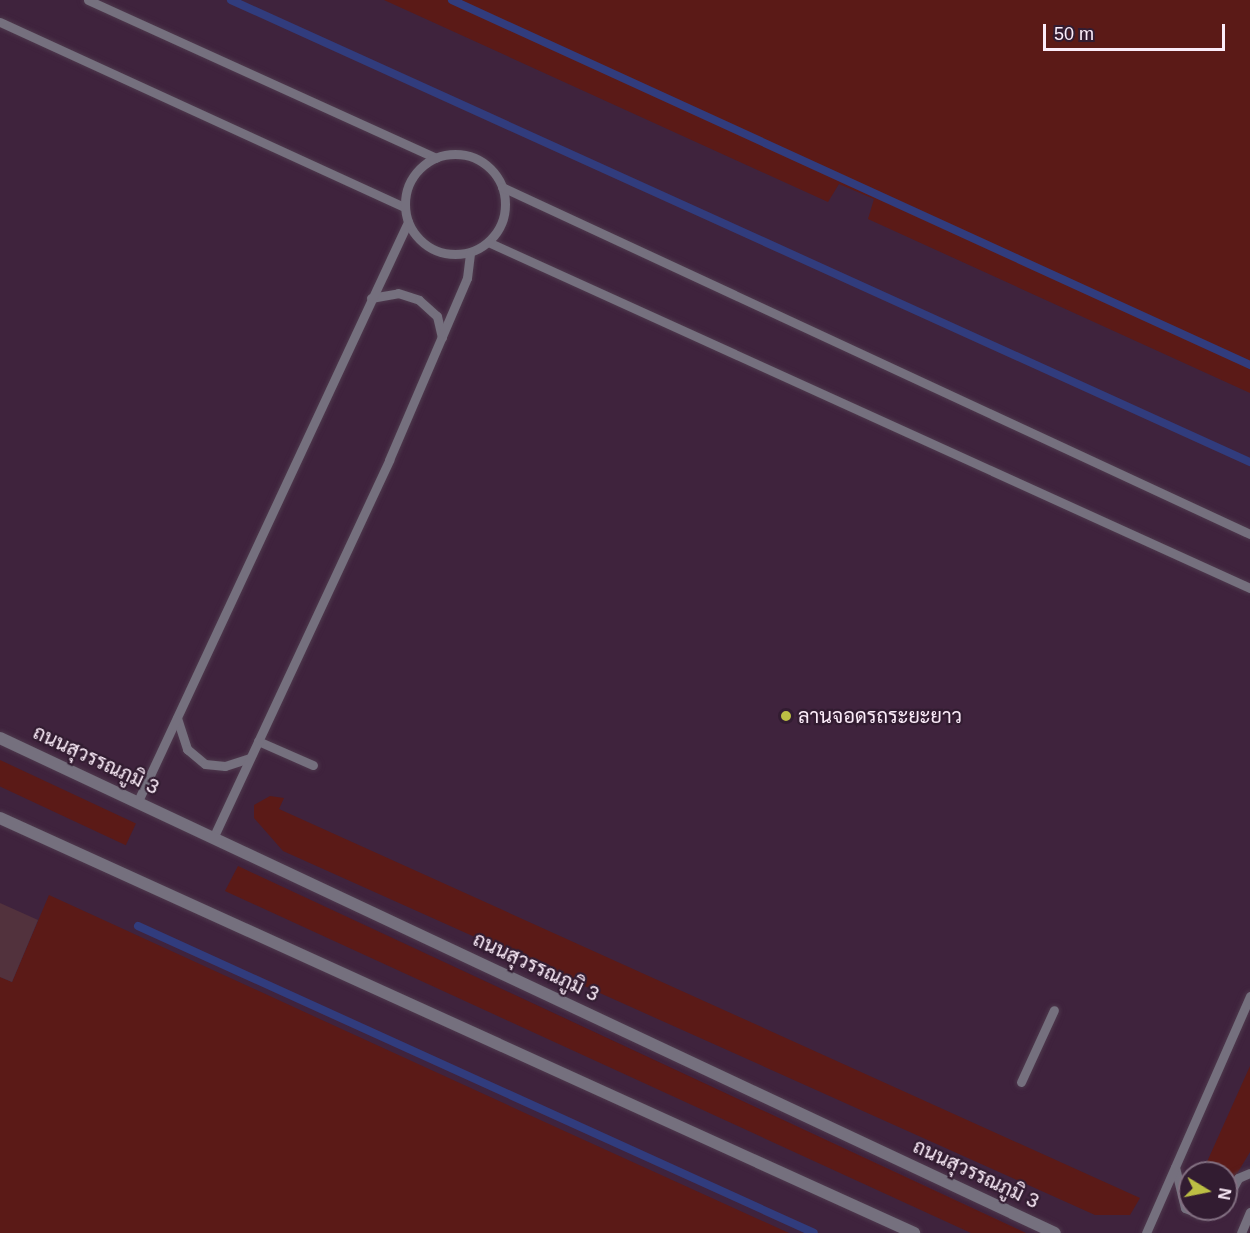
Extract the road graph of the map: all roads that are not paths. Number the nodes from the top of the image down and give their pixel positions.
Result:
1 (88, 0) edge
2 (0, 22) edge
3 (436, 158) junction
4 (502, 187) junction
5 (405, 207) junction
6 (408, 222) junction
7 (488, 242) junction
8 (470, 252) junction
9 (371, 298) junction
10 (442, 337) junction
11 (1250, 534) edge
12 (1250, 588) edge
13 (177, 716) junction
14 (0, 738) edge
15 (258, 741) junction
16 (250, 758) junction
17 (313, 765) dead end
18 (138, 801) junction
19 (0, 818) edge
20 (214, 836) junction
21 (1250, 996) edge
22 (1054, 1010) dead end
23 (1021, 1082) dead end
24 (1174, 1166) junction
25 (1178, 1181) edge
26 (1250, 1212) edge
27 (914, 1233) edge
28 (1055, 1233) edge
29 (1146, 1233) edge
30 (1241, 1233) edge

1 - 3 lane
2 - 5 lane
3 - 4 lane
3 - 5 lane
4 - 7 lane
4 - 11 lane
5 - 6 lane
6 - 8 lane
6 - 9 lane
7 - 8 lane
7 - 12 lane
8 - 10 lane
9 - 10 lane
9 - 13 lane
10 - 15 lane
13 - 16 lane
13 - 18 lane
14 - 18 street, ถนนสุวรรณภูมิ 3
15 - 16 lane
15 - 17 lane
16 - 20 lane
18 - 20 street, ถนนสุวรรณภูมิ 3
19 - 27 street
20 - 28 street, ถนนสุวรรณภูมิ 3
21 - 24 lane
22 - 23 lane
24 - 25 lane
24 - 29 lane
26 - 30 lane

